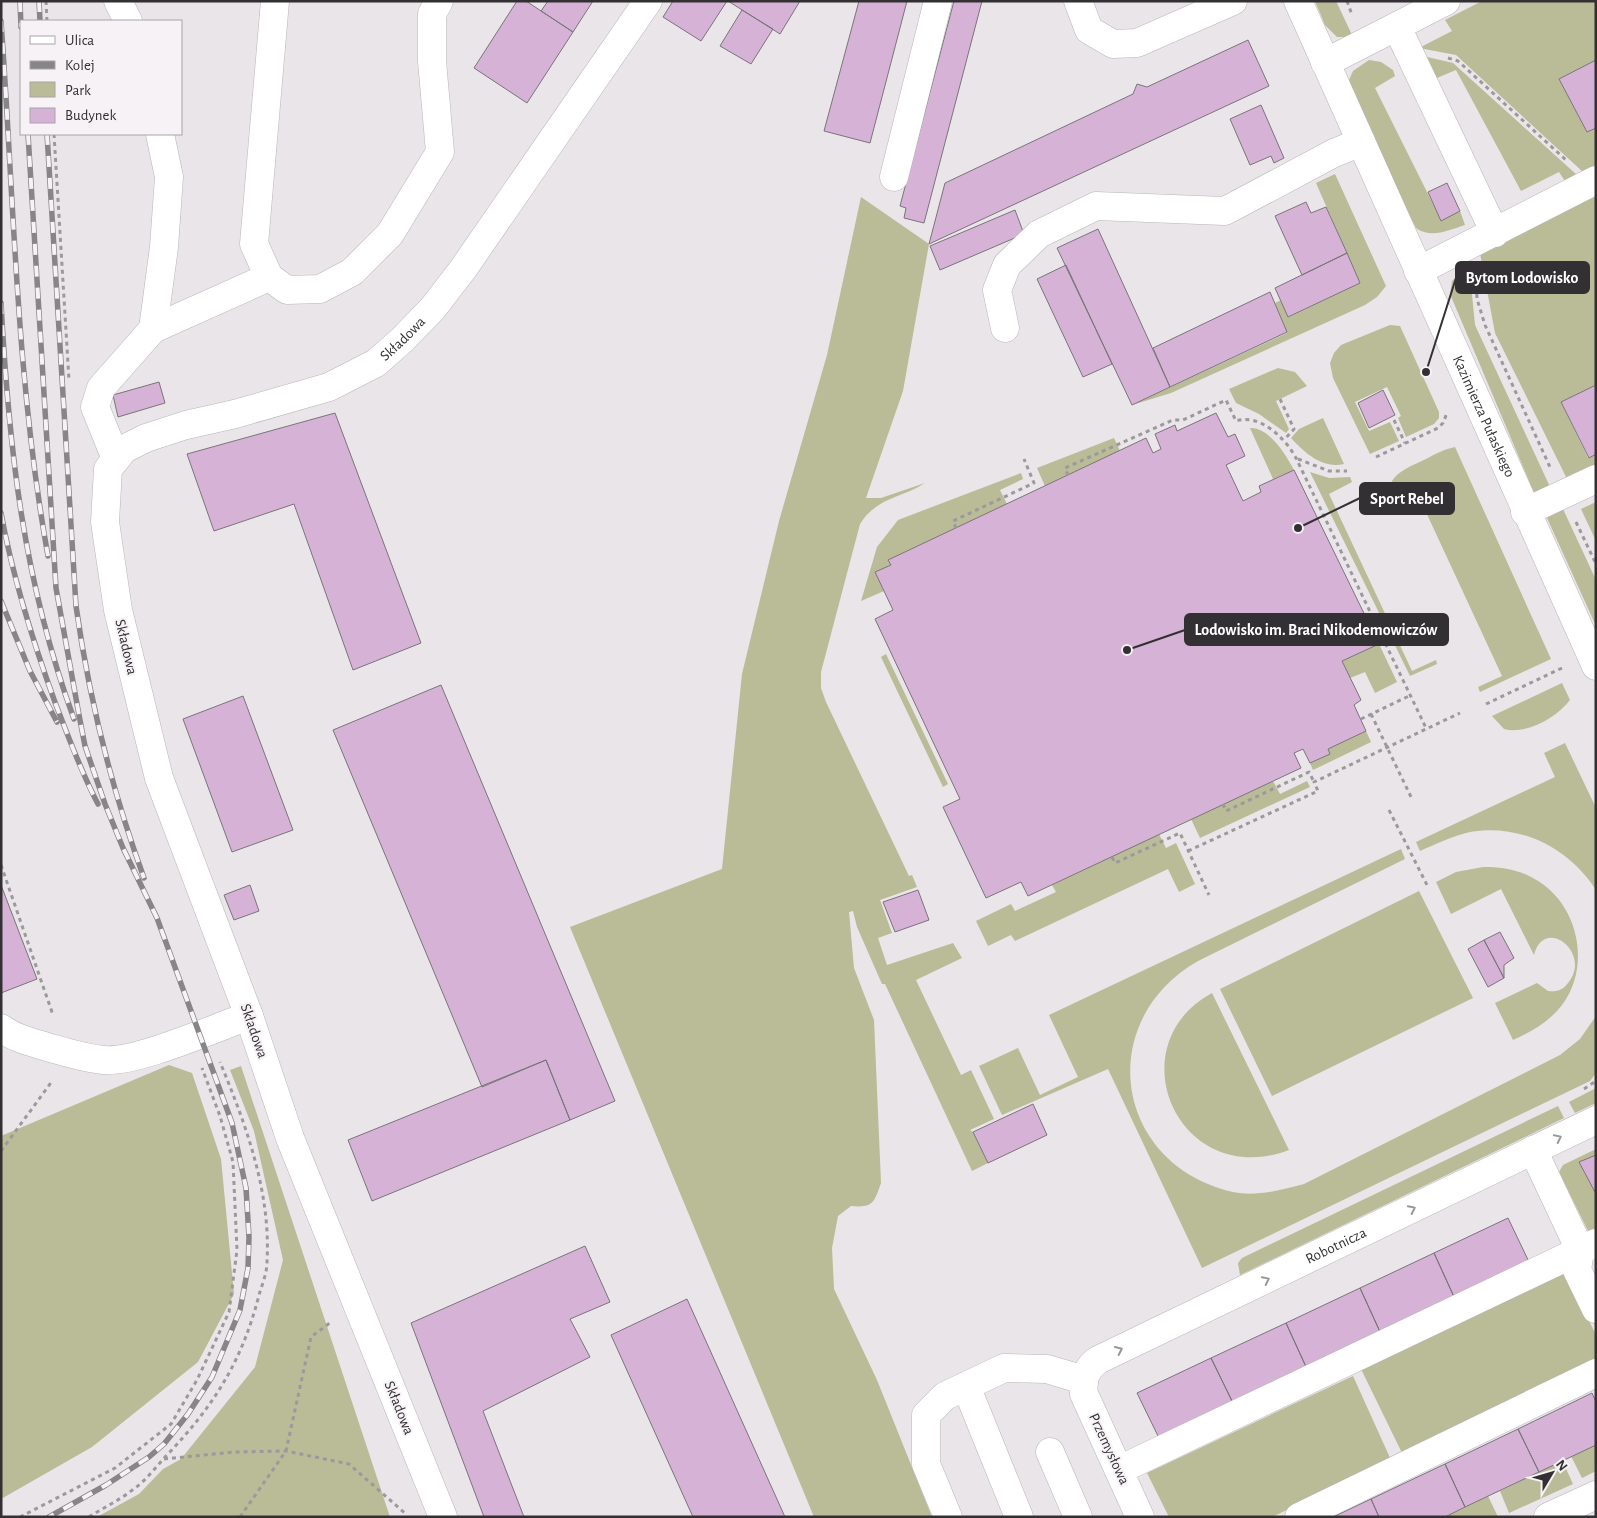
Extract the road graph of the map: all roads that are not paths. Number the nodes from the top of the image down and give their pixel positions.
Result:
1 (118, 1) edge
2 (275, 1) edge
3 (439, 1) edge
4 (648, 1) edge
5 (938, 1) edge
6 (1078, 1) edge
7 (1233, 1) edge
8 (1298, 1) edge
9 (1446, 1) edge
10 (128, 20) edge
11 (1397, 28) junction
12 (1325, 63) junction
13 (160, 135) edge
14 (1361, 142) junction
15 (894, 177) dead end
16 (1596, 180) edge
17 (1484, 238) junction
18 (1418, 270) junction
19 (269, 277) junction
20 (1005, 328) dead end
21 (153, 329) junction
22 (116, 459) junction
23 (1596, 478) edge
24 (1525, 512) junction
25 (1596, 666) edge
26 (249, 1016) junction
27 (1, 1028) edge
28 (1596, 1120) edge
29 (1533, 1150) junction
30 (1588, 1247) edge
31 (1596, 1309) edge
32 (1596, 1373) edge
33 (1084, 1380) junction
34 (966, 1386) junction
35 (1050, 1452) dead end
36 (1119, 1470) junction
37 (1596, 1494) edge
38 (443, 1517) edge
39 (948, 1517) edge
40 (1019, 1517) edge
41 (1078, 1517) edge
42 (1140, 1517) edge
43 (1299, 1517) edge
44 (1548, 1517) edge

1 - 10 street
2 - 19 street
3 - 19 street
4 - 22 street, Składowa
5 - 15 street
6 - 7 street
8 - 12 street, Kazimierza Pułaskiego
9 - 11 street
11 - 12 street
11 - 17 street
12 - 14 street, Kazimierza Pułaskiego
13 - 21 street
14 - 18 street, Kazimierza Pułaskiego
14 - 20 street
16 - 17 street
17 - 18 street
18 - 24 street, Kazimierza Pułaskiego
19 - 21 street
21 - 22 street
22 - 26 street, Składowa
23 - 24 street
24 - 25 street, Kazimierza Pułaskiego
26 - 27 street
26 - 38 street, Składowa
29 -> 28 street, Robotnicza
29 - 30 street
33 -> 29 street, Robotnicza
30 - 31 street
30 - 36 street
32 - 43 street
33 - 34 street
33 - 36 street, Przemysłowa
34 - 39 street
34 - 40 street
35 - 41 street
36 - 42 street, Przemysłowa
37 - 44 street

